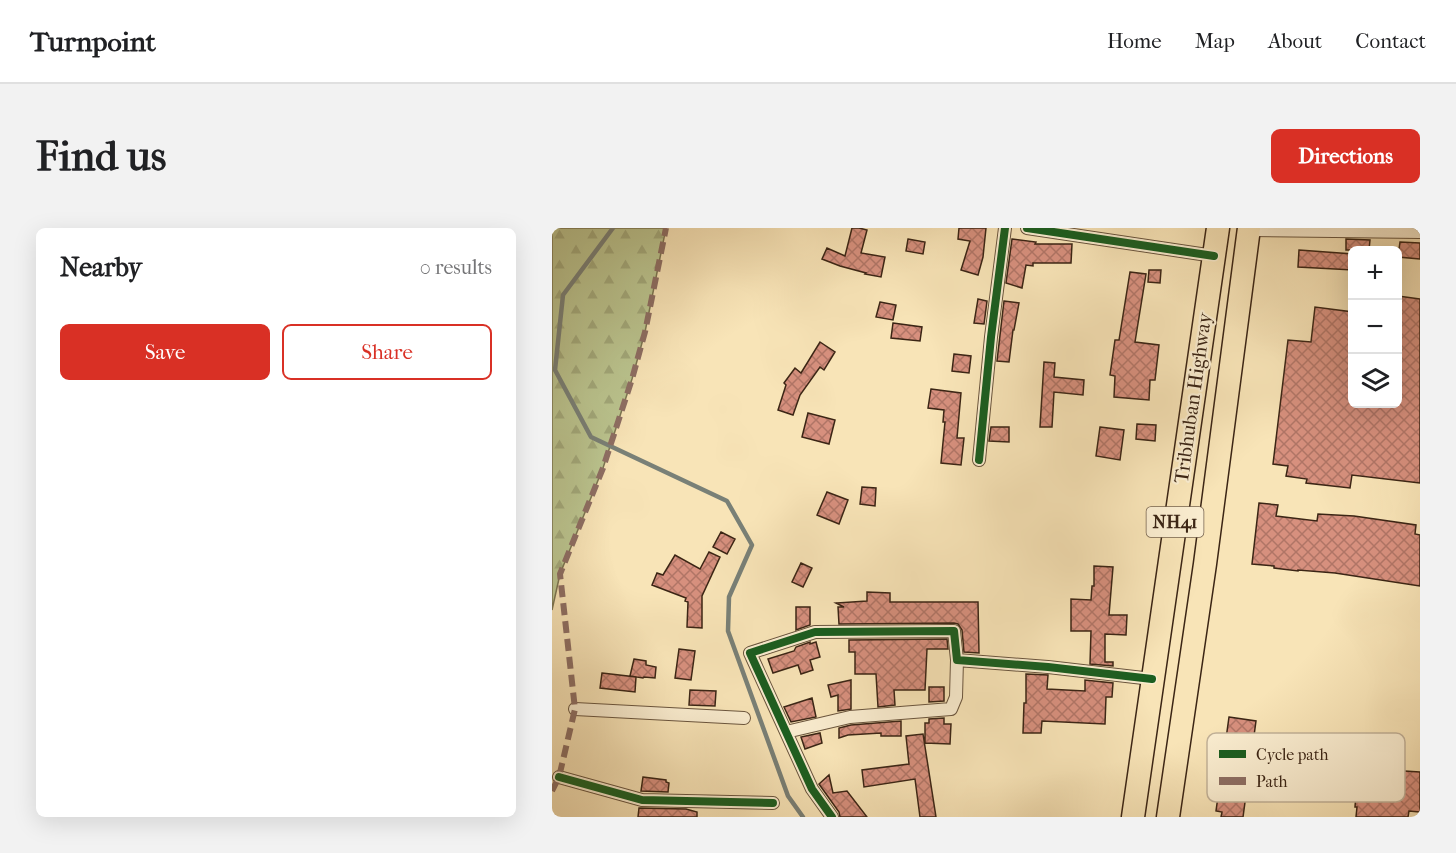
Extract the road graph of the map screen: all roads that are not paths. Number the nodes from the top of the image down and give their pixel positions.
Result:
1 (1005, 228) edge
2 (1027, 228) edge
3 (1218, 228) edge
4 (1249, 229) edge
5 (1420, 232) edge
6 (1214, 256) junction
7 (1206, 304) junction
8 (1238, 305) junction
9 (979, 459) dead end
10 (957, 660) junction
11 (1152, 680) junction
12 (575, 709) dead end
13 (744, 718) dead end
14 (786, 732) junction
15 (559, 777) dead end
16 (773, 803) dead end
17 (832, 817) edge
18 (1133, 817) edge
19 (1168, 817) edge

1 - 9 street
2 - 6 street
3 - 6 highway, Tribhuban Highway / NH41
4 - 5 street
4 - 8 highway, Tribhuban Highway / NH41
6 - 7 highway, Tribhuban Highway / NH41
7 - 8 highway
7 - 11 highway, Tribhuban Highway / NH41
8 - 19 highway, Tribhuban Highway / NH41
10 - 11 street
10 - 14 street
10 - 14 street
11 - 18 highway, Tribhuban Highway / NH41
12 - 13 street
14 - 17 street
15 - 16 street

